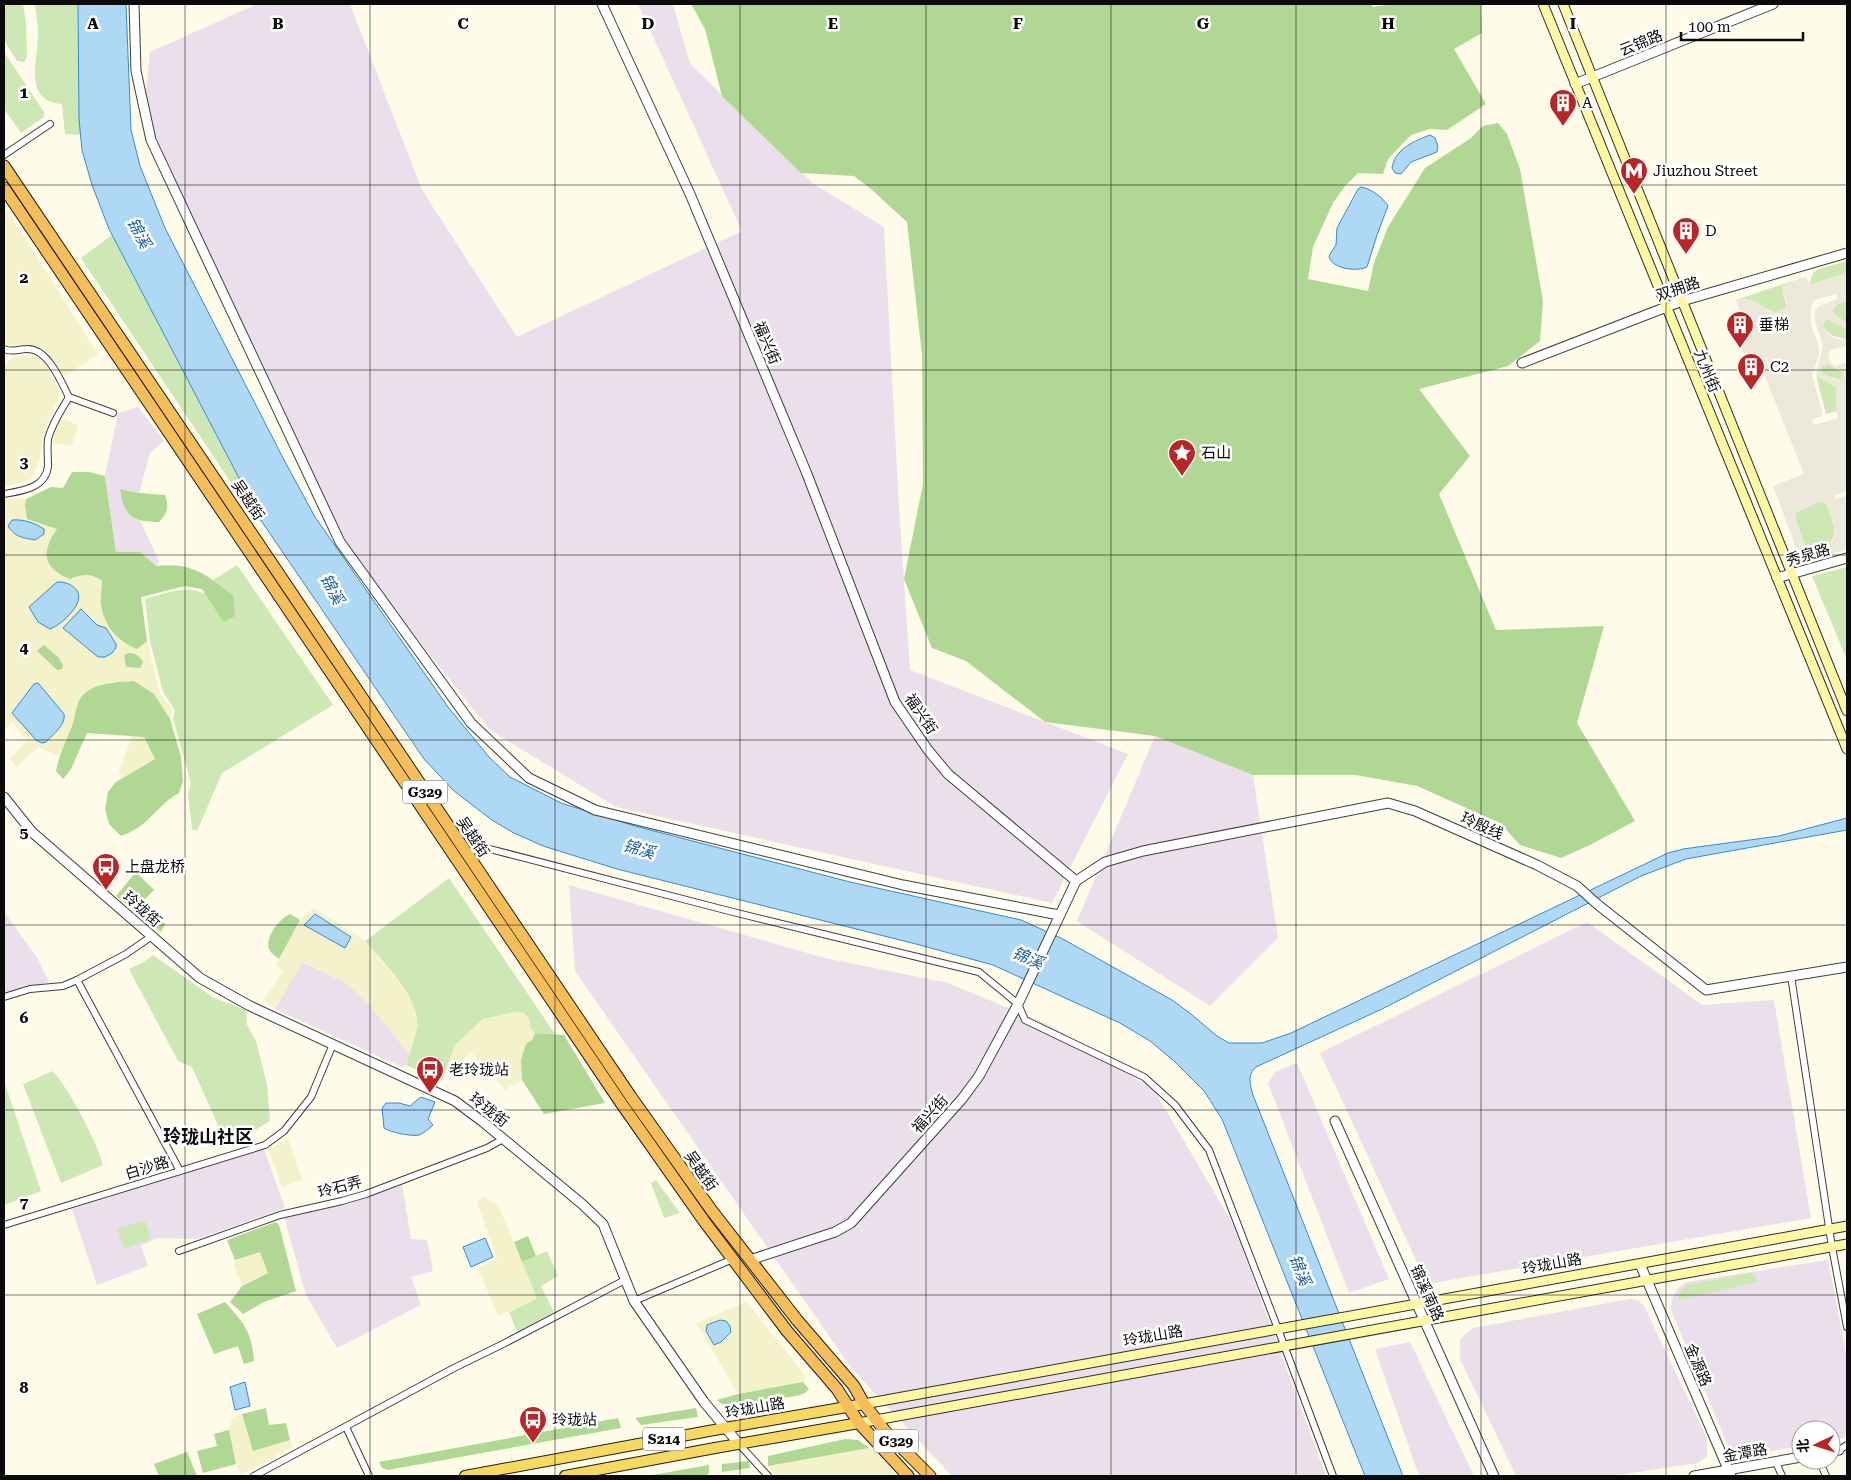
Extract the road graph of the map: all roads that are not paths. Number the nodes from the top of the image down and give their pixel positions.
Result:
1 (134, 4) edge
2 (602, 4) edge
3 (1543, 4) edge
4 (1563, 4) edge
5 (1773, 4) edge
6 (1592, 77) junction
7 (1575, 84) junction
8 (50, 124) dead end
9 (4, 155) edge
10 (4, 166) edge
11 (4, 188) edge
12 (1847, 253) edge
13 (1682, 301) junction
14 (1666, 308) junction
15 (4, 349) edge
16 (1522, 364) dead end
17 (69, 398) junction
18 (113, 413) dead end
19 (4, 494) edge
20 (1847, 558) edge
21 (1792, 574) junction
22 (1777, 578) junction
23 (1847, 711) edge
24 (1847, 749) edge
25 (4, 797) edge
26 (466, 854) junction
27 (1076, 881) junction
28 (1059, 915) junction
29 (152, 936) junction
30 (1847, 967) edge
31 (1791, 976) junction
32 (77, 980) junction
33 (4, 998) edge
34 (1018, 1004) junction
35 (333, 1044) junction
36 (1335, 1121) dead end
37 (503, 1139) junction
38 (180, 1171) junction
39 (4, 1225) edge
40 (1847, 1226) edge
41 (1829, 1229) junction
42 (1847, 1244) edge
43 (1832, 1247) junction
44 (179, 1251) dead end
45 (733, 1259) junction
46 (750, 1260) junction
47 (1640, 1264) junction
48 (625, 1280) junction
49 (1647, 1280) junction
50 (634, 1301) junction
51 (1417, 1304) junction
52 (1424, 1320) junction
53 (1847, 1327) edge
54 (1278, 1329) junction
55 (1284, 1346) junction
56 (864, 1404) junction
57 (848, 1407) junction
58 (877, 1420) junction
59 (859, 1423) junction
60 (346, 1426) junction
61 (725, 1428) junction
62 (740, 1444) junction
63 (1791, 1459) edge
64 (1776, 1462) junction
65 (611, 1472) edge
66 (1729, 1473) edge
67 (254, 1476) edge
68 (369, 1476) edge
69 (465, 1476) edge
70 (565, 1476) edge
71 (768, 1476) edge
72 (908, 1476) edge
73 (930, 1476) edge
74 (1332, 1476) edge
75 (1494, 1476) edge
76 (1694, 1476) edge
77 (1782, 1476) edge

1 - 28 street
2 - 27 street, 福兴街
3 - 7 main road, 九州街
4 - 6 main road, 九州街
5 - 6 street, 云锦路
6 - 7 street, 云锦路
6 - 13 main road, 九州街
7 - 14 main road, 九州街
8 - 9 street
10 - 26 highway, 吴越街 / G329
11 - 45 highway, 吴越街 / G329
12 - 13 street, 双拥路
13 - 14 street, 双拥路
13 - 21 main road, 九州街
14 - 16 street, 双拥路
14 - 22 main road, 九州街
15 - 17 street
17 - 18 street
17 - 19 street
20 - 21 street, 秀泉路
21 - 22 street, 秀泉路
21 - 23 main road, 九州街
22 - 24 main road, 九州街
25 - 29 street, 玲珑街
26 - 34 street
26 - 46 highway, 吴越街 / G329
27 - 28 street, 福兴街
27 - 31 street, 玲殷线
28 - 34 street, 福兴街
29 - 32 street
29 - 35 street, 玲珑街
30 - 31 street, 玲殷线
31 - 41 street
32 - 33 street
32 - 38 street
34 - 46 street, 福兴街
34 - 54 street
35 - 37 street, 玲珑街
35 - 38 street, 白沙路
36 - 51 street, 锦溪南路
37 - 44 street, 玲石弄
37 - 48 street, 玲珑街
38 - 39 street, 白沙路
40 - 41 main road, 玲珑山路
41 - 43 street
41 - 47 main road, 玲珑山路
42 - 43 main road
43 - 49 main road
43 - 53 street
45 - 50 street
45 - 57 highway, 吴越街 / G329
46 - 56 highway, 吴越街 / G329
47 - 49 street, 金源路
47 - 51 main road, 玲珑山路
48 - 50 street, 玲珑街
48 - 60 street
49 - 52 main road
49 - 66 street, 金源路
50 - 61 street, 玲珑街
51 - 52 street, 锦溪南路
51 - 54 main road, 玲珑山路
52 - 55 main road
52 - 75 street, 锦溪南路
54 - 55 street
54 - 56 main road, 玲珑山路
55 - 58 main road
55 - 74 street
56 - 57 main road, 玲珑山路 / S214
56 - 58 highway, 吴越街 / G329
57 - 59 highway, 吴越街 / G329
57 - 61 main road, 玲珑山路 / S214
58 - 59 main road
58 - 73 highway, 吴越街 / G329
59 - 62 main road, S214
59 - 72 highway, 吴越街 / G329
60 - 67 street
60 - 68 street
61 - 62 street, 玲珑街
61 - 69 main road, 玲珑山路 / S214
62 - 65 main road, S214
62 - 71 street, 玲珑街
63 - 64 street, 金潭路
64 - 66 street, 金潭路
64 - 77 street
65 - 70 main road, S214
66 - 76 street, 金潭路

